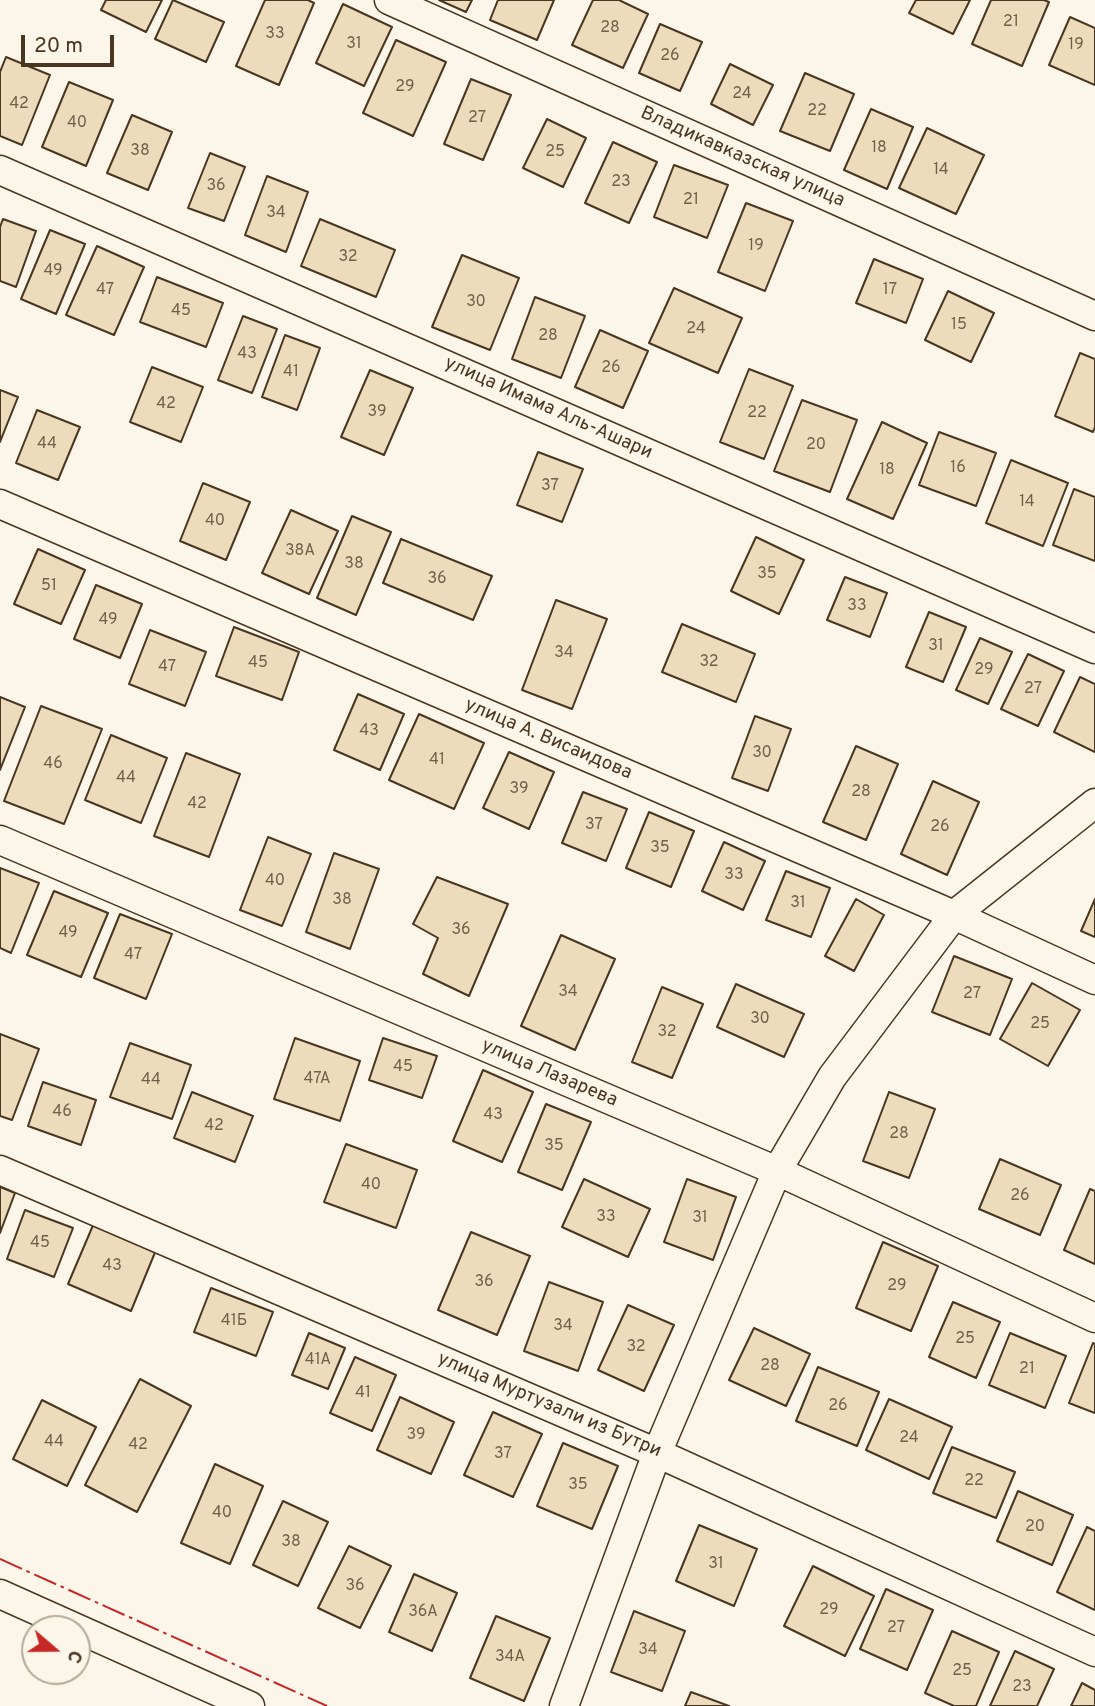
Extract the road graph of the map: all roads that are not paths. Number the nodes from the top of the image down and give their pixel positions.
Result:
1 (389, 0) edge
2 (0, 170) edge
3 (1095, 316) edge
4 (0, 505) edge
5 (1095, 649) edge
6 (1095, 803) edge
7 (0, 839) edge
8 (954, 915) junction
9 (1095, 979) edge
10 (0, 1170) edge
11 (776, 1171) junction
12 (1095, 1318) edge
13 (657, 1452) junction
14 (0, 1594) edge
15 (1095, 1652) edge
16 (250, 1706) edge
17 (564, 1706) edge

1 - 3 street, Владикавказская улица
2 - 5 street, улица Имама Аль-Ашари
4 - 8 street, улица А. Висаидова
6 - 8 street
7 - 11 street, улица Лазарева
8 - 9 street, улица А. Висаидова
8 - 11 street
10 - 13 street, улица Муртузали из Бутри
11 - 12 street, улица Лазарева
11 - 13 street
13 - 15 street, улица Муртузали из Бутри
13 - 17 street
14 - 16 street

